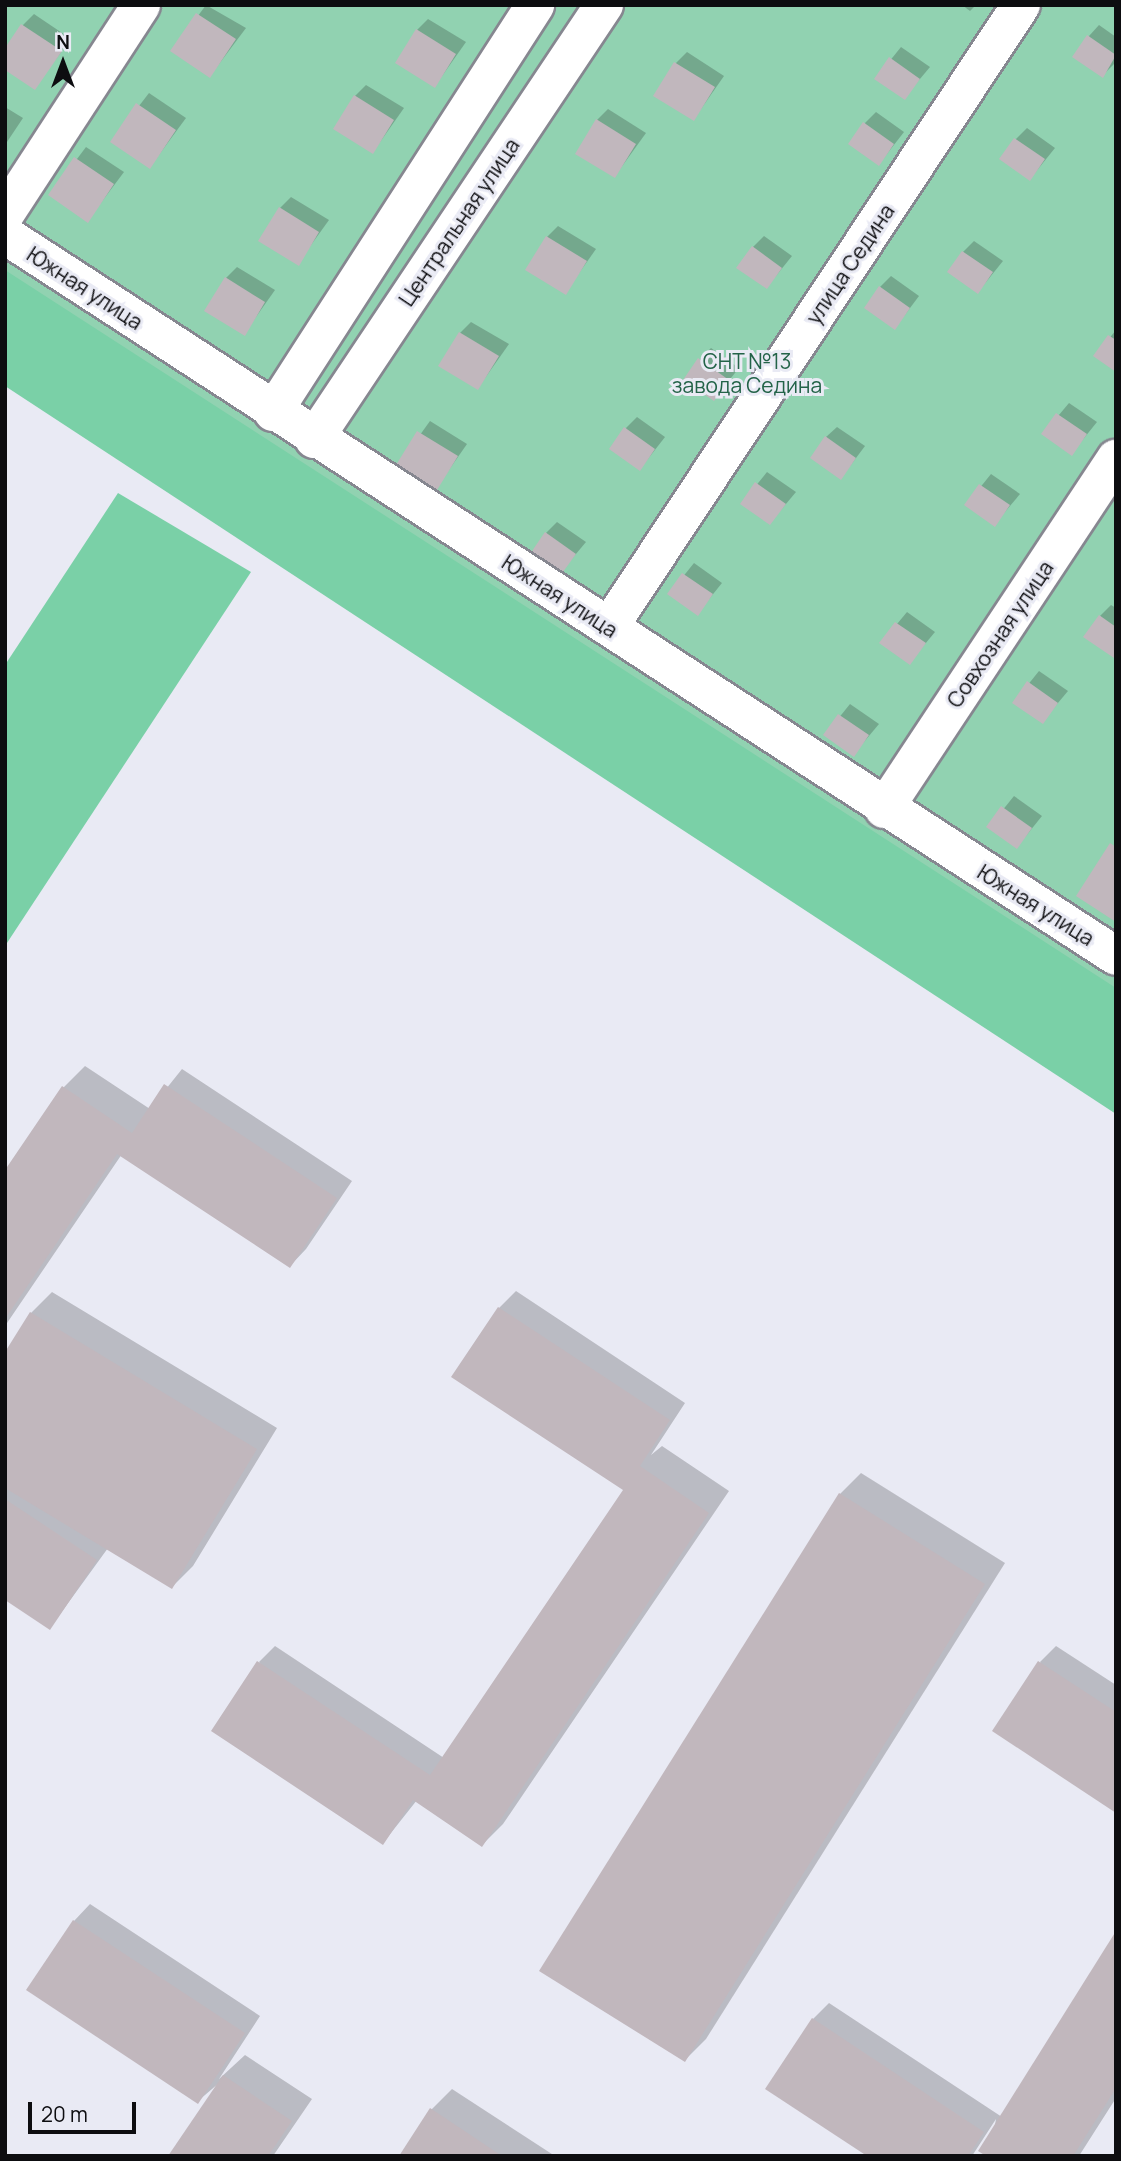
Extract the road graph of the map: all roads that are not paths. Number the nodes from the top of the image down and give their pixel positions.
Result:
1 (141, 5) edge
2 (535, 5) edge
3 (604, 5) edge
4 (1021, 5) edge
5 (5, 214) edge
6 (5, 235) edge
7 (273, 412) junction
8 (314, 439) junction
9 (1116, 459) edge
10 (609, 627) junction
11 (884, 808) junction
12 (1116, 956) edge

1 - 5 street
2 - 7 street
3 - 8 street, Центральная улица
4 - 10 street, улица Седина
6 - 7 street, Южная улица
7 - 8 street, Южная улица
8 - 10 street, Южная улица
9 - 11 street, Совхозная улица
10 - 11 street, Южная улица
11 - 12 street, Южная улица

